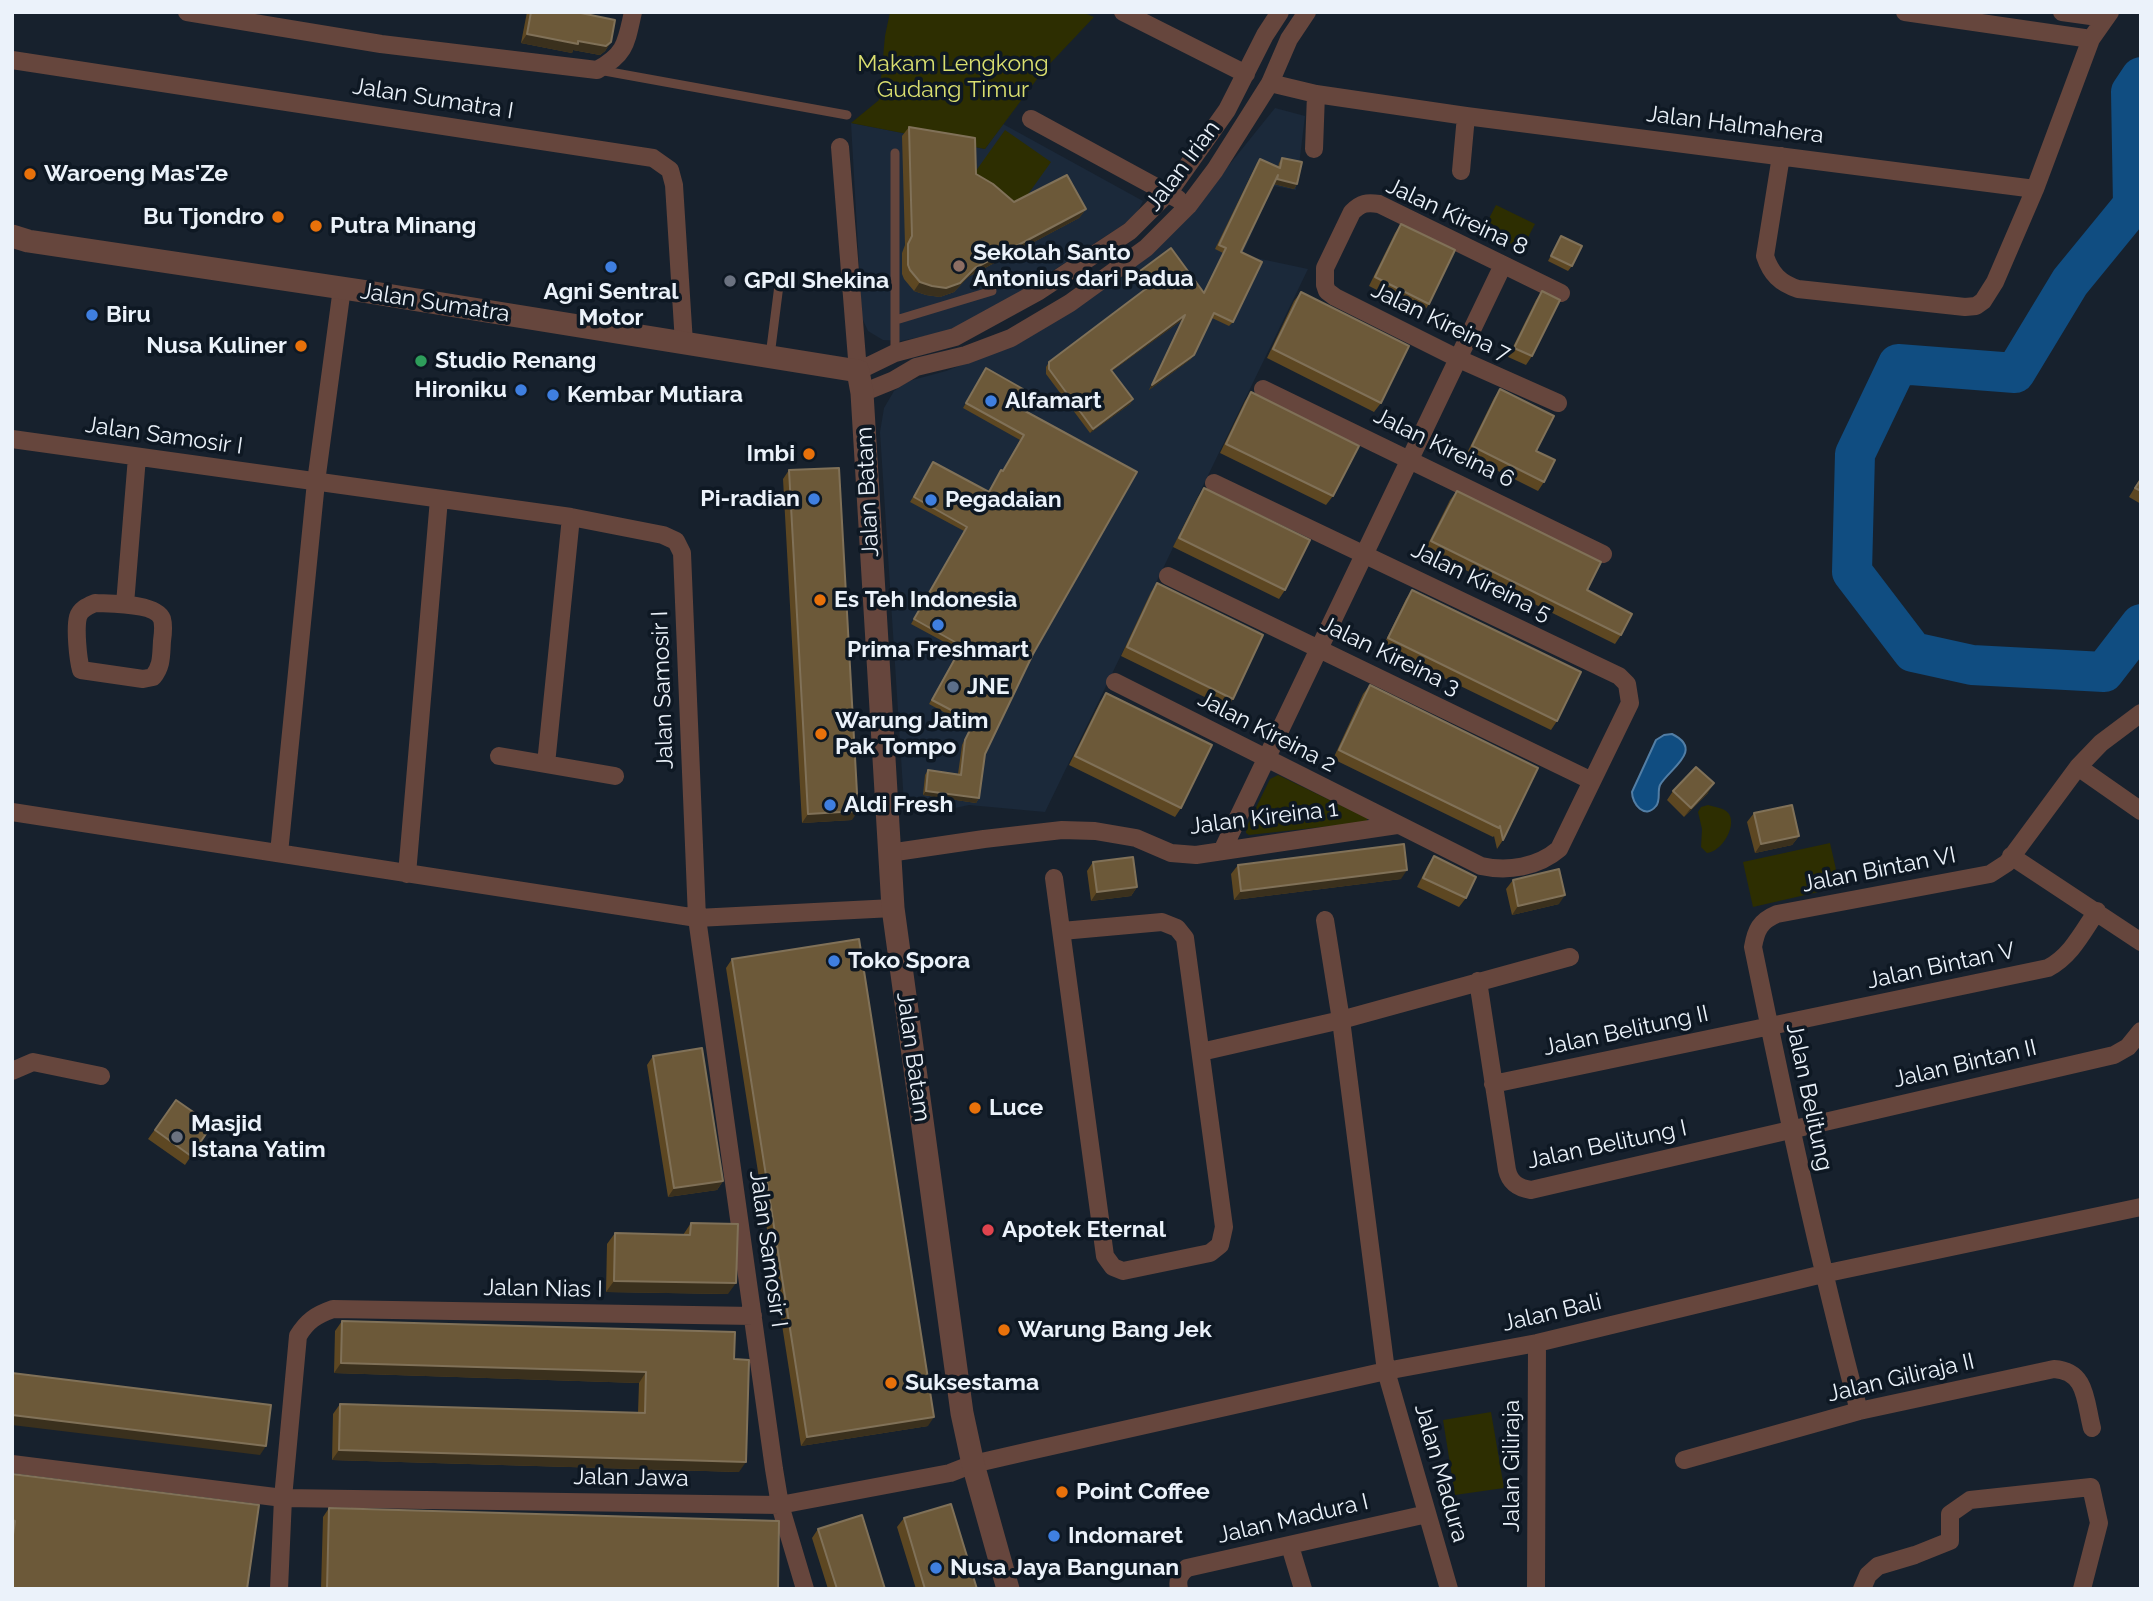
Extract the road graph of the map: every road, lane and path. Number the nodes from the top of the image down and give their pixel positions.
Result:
1 (187, 12) edge
2 (633, 12) edge
3 (1122, 12) edge
4 (1280, 12) edge
5 (1307, 12) edge
6 (1905, 12) edge
7 (2062, 12) edge
8 (217, 15) edge
9 (2107, 15) edge
10 (1994, 18) edge
11 (2091, 39) junction
12 (12, 60) edge
13 (597, 70) junction
14 (1246, 74) junction
15 (1270, 83) junction
16 (1316, 94) junction
17 (847, 115) dead end
18 (1466, 116) junction
19 (1031, 119) dead end
20 (840, 147) dead end
21 (1314, 149) dead end
22 (895, 153) dead end
23 (1781, 156) junction
24 (1461, 171) dead end
25 (2035, 189) junction
26 (1169, 192) junction
27 (1188, 206) junction
28 (1130, 231) junction
29 (12, 236) edge
30 (1146, 247) junction
31 (1503, 265) junction
32 (1325, 268) joint
33 (779, 285) dead end
34 (342, 288) junction
35 (992, 291) dead end
36 (1561, 293) dead end
37 (895, 320) junction
38 (684, 343) junction
39 (895, 353) junction
40 (770, 356) junction
41 (1459, 359) junction
42 (860, 382) junction
43 (1263, 389) dead end
44 (1558, 404) dead end
45 (12, 439) edge
46 (137, 457) junction
47 (1410, 458) junction
48 (316, 482) junction
49 (1214, 483) dead end
50 (439, 499) junction
51 (571, 517) junction
52 (1364, 554) junction
53 (1603, 554) dead end
54 (1168, 576) dead end
55 (125, 604) junction
56 (1320, 649) junction
57 (1115, 682) dead end
58 (2141, 713) edge
59 (499, 755) dead end
60 (1266, 759) junction
61 (546, 764) junction
62 (2078, 767) junction
63 (615, 776) dead end
64 (1592, 781) junction
65 (2141, 811) edge
66 (12, 812) edge
67 (1397, 825) junction
68 (1223, 849) junction
69 (279, 853) junction
70 (889, 853) junction
71 (2011, 856) junction
72 (407, 874) junction
73 (1054, 878) dead end
74 (893, 908) junction
75 (2096, 911) junction
76 (697, 918) junction
77 (1325, 920) dead end
78 (1756, 930) joint
79 (1062, 931) junction
80 (2141, 942) edge
81 (1570, 957) dead end
82 (1478, 981) junction
83 (1341, 1020) junction
84 (1769, 1027) junction
85 (2141, 1031) edge
86 (1201, 1052) junction
87 (12, 1071) edge
88 (101, 1076) dead end
89 (1493, 1084) junction
90 (1791, 1130) junction
91 (2141, 1207) edge
92 (1823, 1274) junction
93 (752, 1316) junction
94 (1537, 1343) junction
95 (1386, 1371) junction
96 (1858, 1411) junction
97 (2092, 1428) dead end
98 (1684, 1460) dead end
99 (12, 1464) edge
100 (973, 1464) junction
101 (284, 1497) junction
102 (780, 1504) junction
103 (1427, 1514) junction
104 (1290, 1546) junction
105 (1178, 1586) edge
106 (279, 1589) edge
107 (805, 1589) edge
108 (1008, 1589) edge
109 (1303, 1589) edge
110 (1449, 1589) edge
111 (1536, 1589) edge
112 (1862, 1589) edge
113 (2082, 1589) edge

1 - 8 street
2 - 13 street
3 - 14 street
4 - 14 street, Jalan Irian
5 - 15 street, Jalan Irian
6 - 10 street
7 - 9 street
8 - 13 street
9 - 11 street
10 - 11 street
11 - 25 street
12 - 38 street, Jalan Sumatra I
13 - 17 lane
14 - 26 street, Jalan Irian
15 - 16 street, Jalan Halmahera
15 - 27 street, Jalan Irian
16 - 18 street, Jalan Halmahera
16 - 21 street
18 - 23 street, Jalan Halmahera
18 - 24 street
19 - 26 street, Jalan Irian
20 - 42 street
22 - 37 lane
23 - 25 street, Jalan Halmahera
23 - 25 street
26 - 27 street
26 - 28 street, Jalan Irian
27 - 30 street, Jalan Irian
28 - 30 street
28 - 39 street, Jalan Irian
29 - 34 street, Jalan Sumatra
30 - 42 street, Jalan Irian
31 - 32 street, Jalan Kireina 8
31 - 36 street, Jalan Kireina 8
31 - 41 street
32 - 41 street, Jalan Kireina 7
33 - 40 lane
34 - 38 street, Jalan Sumatra
34 - 48 street
35 - 37 lane
37 - 39 lane
38 - 40 street, Jalan Sumatra
39 - 42 street, Jalan Irian
40 - 42 street, Jalan Sumatra
41 - 44 street, Jalan Kireina 7
41 - 47 street
42 - 70 street, Jalan Batam
43 - 47 street, Jalan Kireina 6
45 - 46 street, Jalan Samosir I
46 - 48 street, Jalan Samosir I
46 - 55 street
47 - 52 street
47 - 53 street, Jalan Kireina 6
48 - 50 street, Jalan Samosir I
48 - 69 street
49 - 52 street, Jalan Kireina 5
50 - 51 street, Jalan Samosir I
50 - 72 street
51 - 61 street
51 - 76 street, Jalan Samosir I
52 - 56 street
52 - 64 street, Jalan Kireina 5
54 - 56 street, Jalan Kireina 3
55 - 55 street
56 - 60 street
56 - 64 street, Jalan Kireina 3
57 - 60 street, Jalan Kireina 2
58 - 62 street
59 - 61 street
60 - 67 street, Jalan Kireina 2
60 - 68 street
61 - 63 street
62 - 65 street
62 - 71 street
64 - 67 street
66 - 69 street
67 - 68 street, Jalan Kireina 1
68 - 70 street, Jalan Kireina 1
69 - 72 street
70 - 74 street, Jalan Batam
71 - 75 street
71 - 78 street, Jalan Bintan VI
72 - 76 street
73 - 79 street
74 - 76 street
74 - 100 street, Jalan Batam
75 - 80 street
75 - 84 street, Jalan Bintan V
76 - 93 street, Jalan Samosir I
77 - 83 street, Jalan Madura
78 - 84 street, Jalan Belitung
79 - 86 street
79 - 86 street
81 - 82 street
82 - 83 street
82 - 89 street, Jalan Belitung I
83 - 86 street
83 - 95 street, Jalan Madura
84 - 89 street, Jalan Belitung II
84 - 90 street, Jalan Belitung
85 - 90 street, Jalan Bintan II
87 - 88 street
89 - 90 street, Jalan Belitung I
90 - 92 street, Jalan Belitung
91 - 92 street, Jalan Bali
92 - 94 street, Jalan Bali
92 - 96 street, Jalan Belitung
93 - 101 street, Jalan Nias I
93 - 102 street, Jalan Samosir I
94 - 95 street, Jalan Bali
94 - 111 street, Jalan Giliraja
95 - 100 street, Jalan Bali
95 - 103 street, Jalan Madura
96 - 97 street, Jalan Giliraja II
96 - 98 street, Jalan Giliraja II
99 - 101 street, Jalan Jawa
100 - 102 street, Jalan Jawa
100 - 108 street, Jalan Batam
101 - 102 street, Jalan Jawa
101 - 106 street
102 - 107 street, Jalan Samosir I
103 - 104 street, Jalan Madura I
103 - 110 street, Jalan Madura
104 - 105 street, Jalan Madura I
104 - 109 street
112 - 113 street

